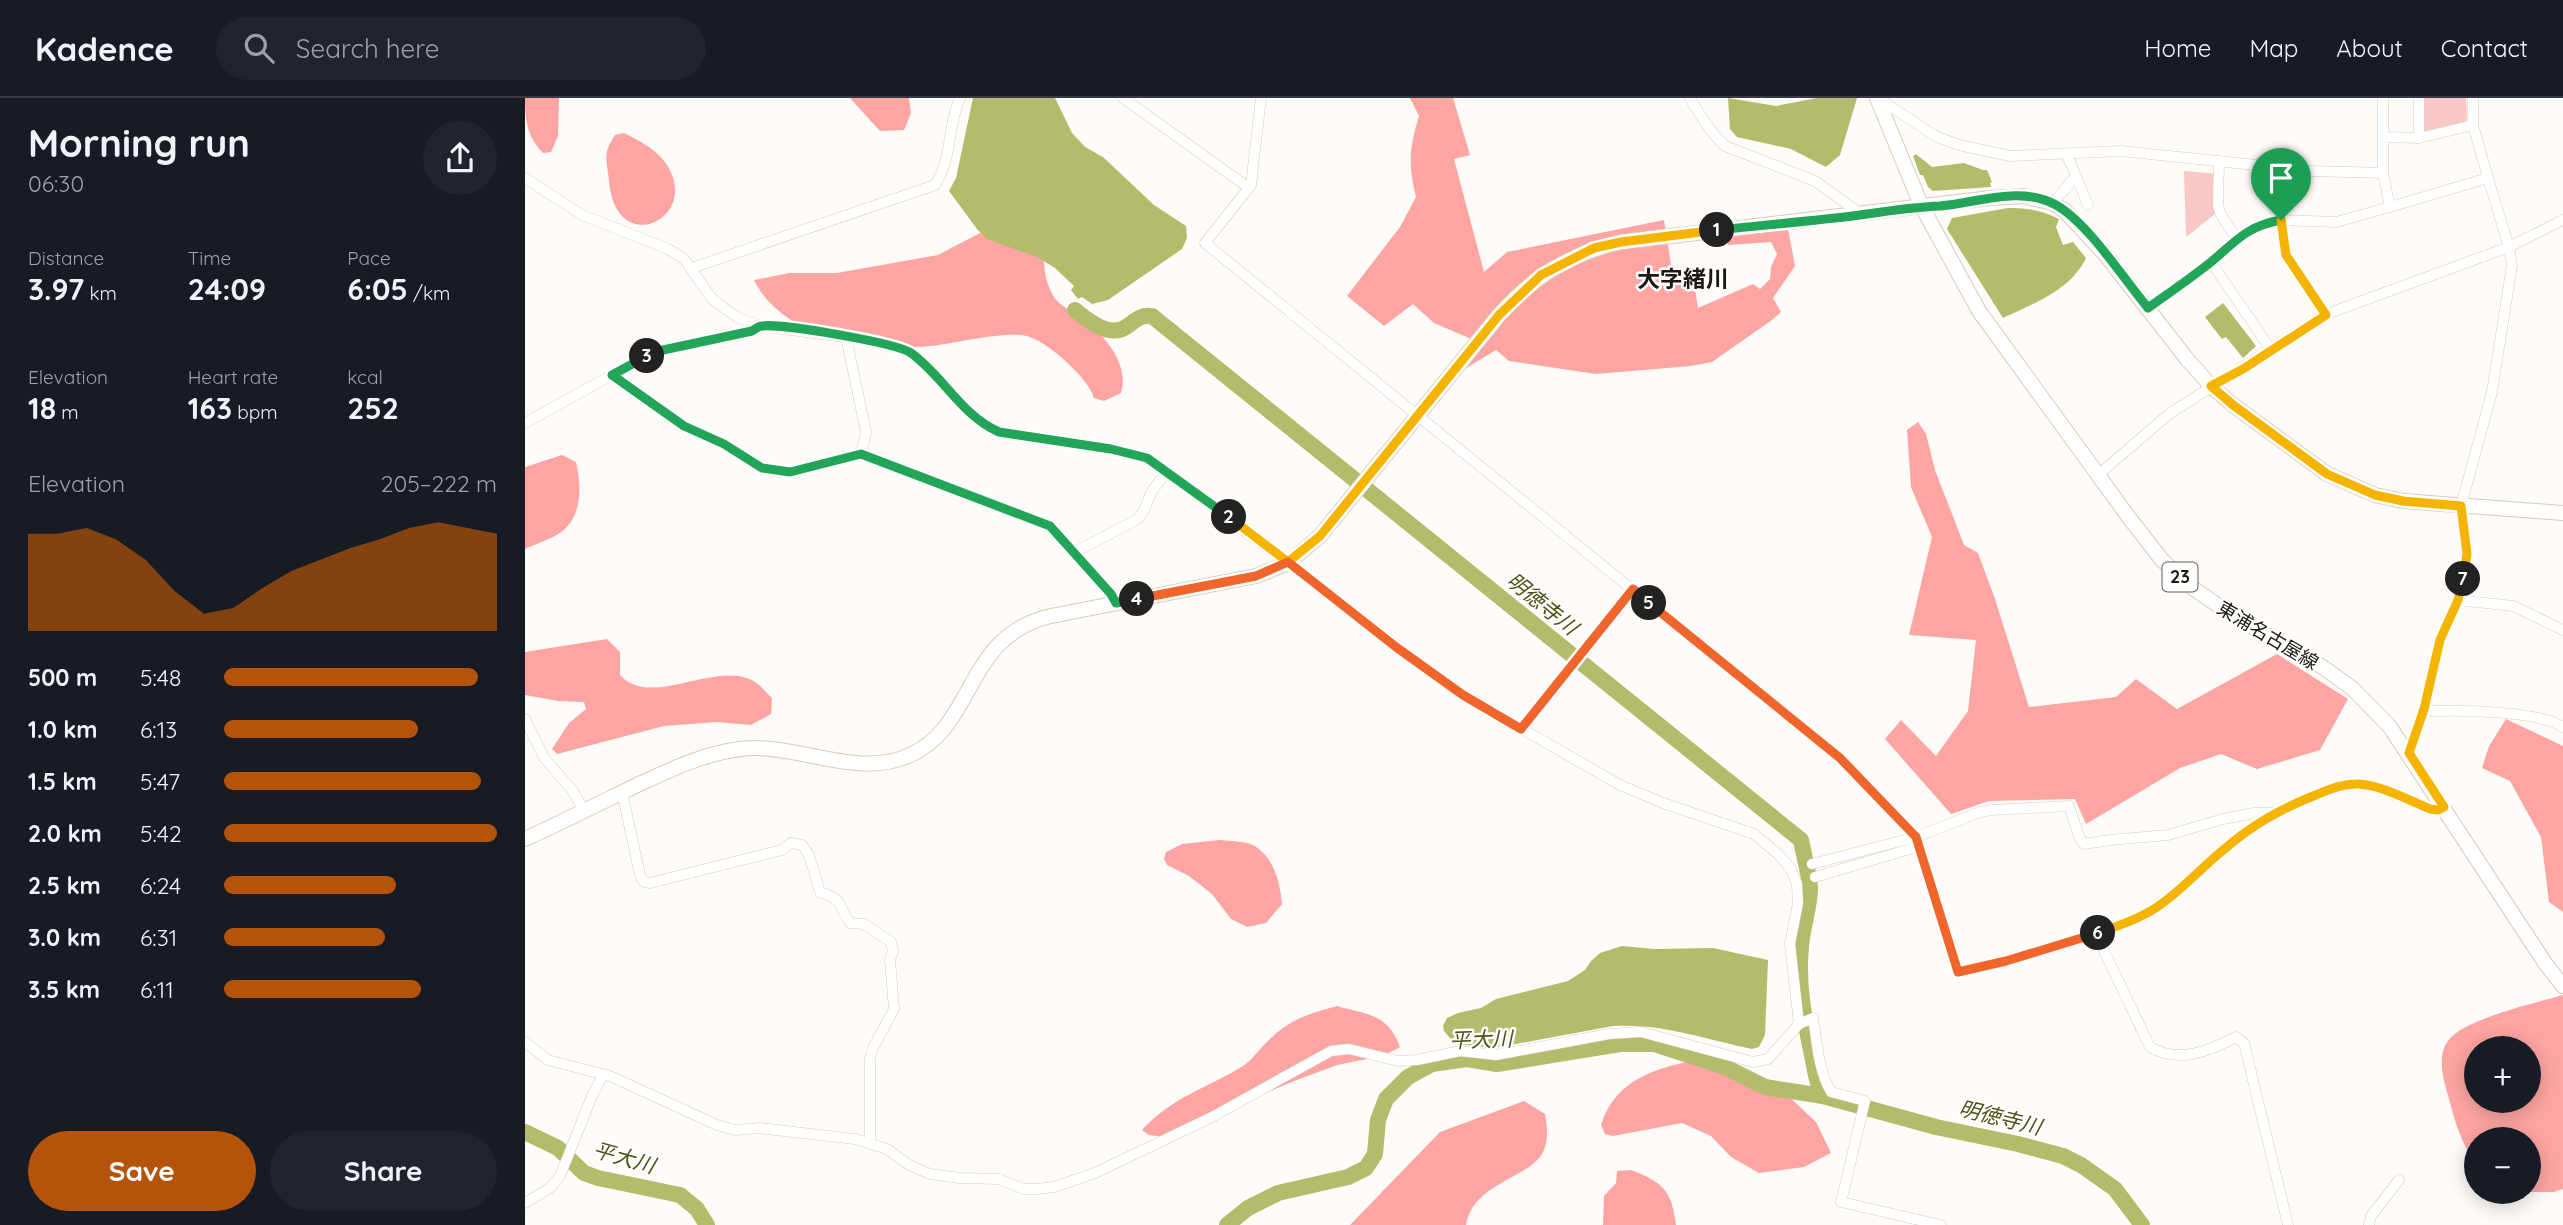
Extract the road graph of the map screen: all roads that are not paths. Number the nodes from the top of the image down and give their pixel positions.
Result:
1 (960, 98) edge
2 (1123, 98) edge
3 (1261, 98) edge
4 (1690, 98) edge
5 (1878, 98) edge
6 (2383, 98) edge
7 (2419, 98) edge
8 (2473, 98) edge
9 (2473, 125) junction
10 (2383, 137) junction
11 (2419, 138) junction
12 (2066, 153) junction
13 (2219, 161) junction
14 (2383, 173) junction
15 (2076, 176) junction
16 (525, 178) edge
17 (2488, 178) junction
18 (1249, 188) junction
19 (2053, 203) junction
20 (1921, 205) junction
21 (2088, 205) dead end
22 (2390, 206) junction
23 (1861, 215) junction
24 (2281, 220) junction
25 (2563, 220) edge
26 (2236, 238) junction
27 (2509, 247) junction
28 (2211, 262) junction
29 (692, 268) junction
30 (2148, 308) junction
31 (2326, 315) junction
32 (760, 326) junction
33 (846, 337) junction
34 (2271, 350) junction
35 (612, 375) junction
36 (2211, 386) junction
37 (1417, 416) junction
38 (525, 423) edge
39 (861, 454) junction
40 (1167, 471) junction
41 (2098, 475) junction
42 (2461, 506) junction
43 (2563, 513) edge
44 (1073, 553) junction
45 (1288, 562) junction
46 (1633, 589) junction
47 (2458, 600) junction
48 (1116, 603) junction
49 (2563, 630) edge
50 (2424, 709) junction
51 (525, 719) edge
52 (2563, 727) edge
53 (1521, 729) junction
54 (2409, 753) junction
55 (622, 792) junction
56 (2444, 807) junction
57 (584, 811) junction
58 (2273, 813) junction
59 (525, 839) edge
60 (1918, 842) junction
61 (1812, 864) dead end
62 (1815, 877) dead end
63 (2096, 934) junction
64 (2563, 986) edge
65 (1799, 1024) junction
66 (525, 1042) edge
67 (603, 1075) junction
68 (870, 1142) junction
69 (2399, 1180) dead end
70 (525, 1203) edge
71 (1941, 1225) edge
72 (2288, 1225) edge
73 (2369, 1225) edge

1 - 29 street
2 - 18 street
3 - 18 street
4 - 23 street
5 - 12 street
5 - 20 street, 東浦名古屋線 / 23
6 - 10 street
7 - 11 street
8 - 9 street
9 - 11 street
9 - 17 street
10 - 11 street
10 - 14 street
12 - 13 street
12 - 15 street
13 - 14 street
13 - 26 street
14 - 22 street
15 - 19 street
15 - 21 street
16 - 29 street
17 - 22 street
17 - 27 street
18 - 37 street
19 - 20 street
19 - 30 street
20 - 23 street
20 - 41 street, 東浦名古屋線 / 23
22 - 24 street
23 - 37 street
24 - 26 street
24 - 31 street
25 - 27 street
26 - 28 street
27 - 31 street
27 - 42 street
28 - 30 street
28 - 34 street
29 - 32 street
30 - 36 street
31 - 34 street
32 - 33 street
32 - 35 street
33 - 39 street
33 - 40 street
34 - 36 street
35 - 38 street
35 - 39 street
36 - 41 street
36 - 42 street
37 - 45 street
37 - 46 street
39 - 44 street
40 - 44 street
40 - 45 street
41 - 54 street, 東浦名古屋線 / 23
42 - 43 street
42 - 47 street
44 - 48 street
45 - 48 street
45 - 53 street
46 - 53 street
46 - 60 street
47 - 49 street
47 - 50 street
48 - 55 street
50 - 52 street
50 - 54 street
51 - 57 street
53 - 65 street
54 - 56 street, 東浦名古屋線 / 23
55 - 57 street
55 - 68 street
56 - 58 street
56 - 64 street, 東浦名古屋線 / 23
57 - 59 street
58 - 60 street
58 - 63 street
60 - 61 street
60 - 62 street
60 - 63 street
63 - 72 street
65 - 68 street
65 - 71 street
66 - 67 street
67 - 68 street
67 - 70 street
69 - 73 street

